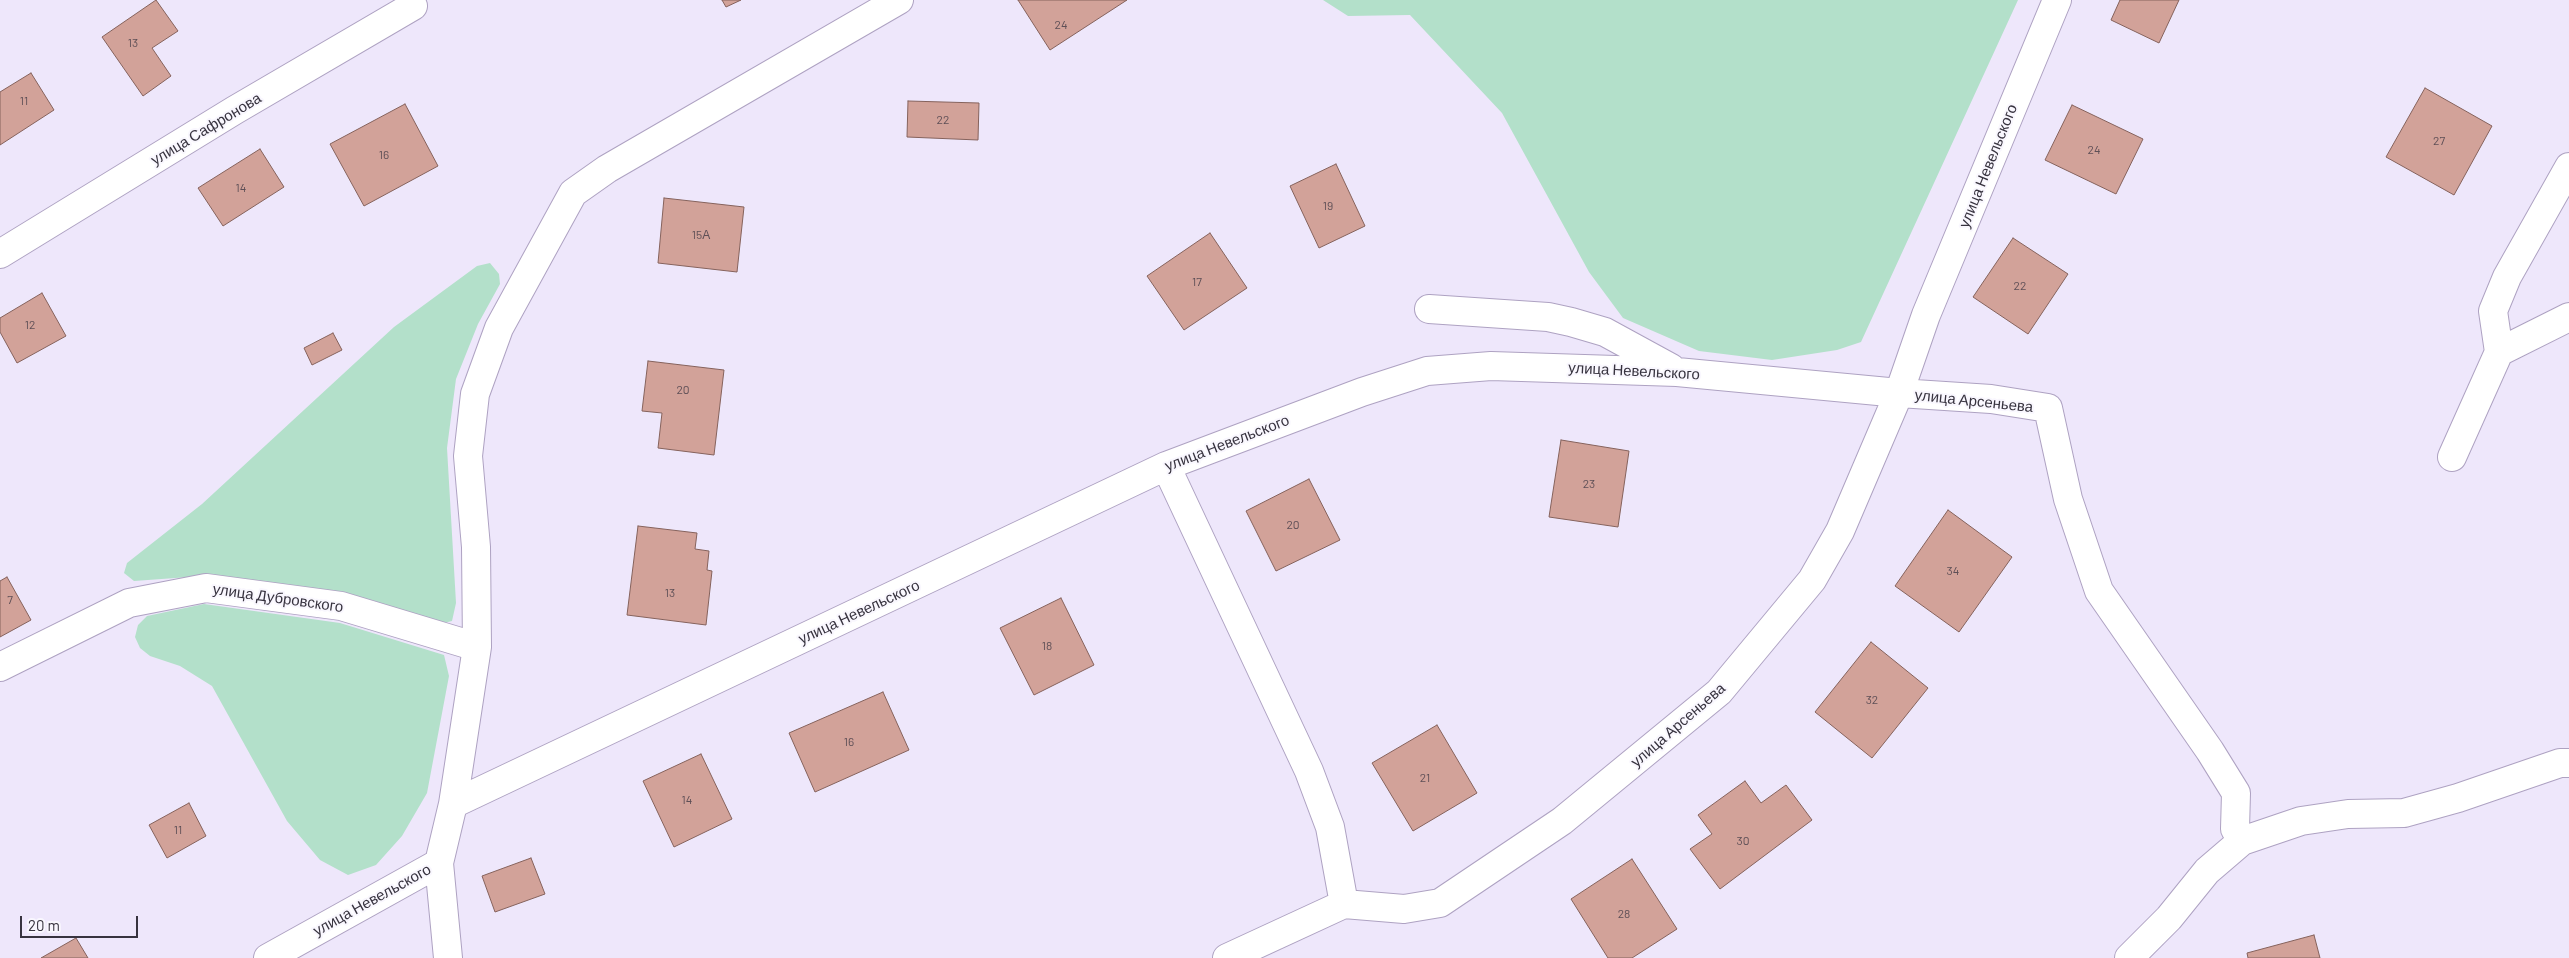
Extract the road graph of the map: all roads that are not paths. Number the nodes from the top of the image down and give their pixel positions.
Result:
1 (899, 0) edge
2 (2057, 0) edge
3 (413, 6) dead end
4 (2569, 167) edge
5 (0, 254) edge
6 (1429, 309) dead end
7 (2569, 318) edge
8 (2499, 352) junction
9 (1677, 372) junction
10 (1899, 393) junction
11 (2452, 458) dead end
12 (1166, 466) junction
13 (476, 647) junction
14 (0, 667) edge
15 (2569, 763) edge
16 (453, 804) junction
17 (2242, 841) junction
18 (439, 863) junction
19 (1344, 904) junction
20 (268, 958) edge
21 (448, 958) edge
22 (1227, 958) edge
23 (2129, 958) edge

1 - 13 street
2 - 10 street, улица Невельского
3 - 5 street, улица Сафронова
4 - 8 street
6 - 9 street
7 - 8 street
8 - 11 street
9 - 10 street, улица Невельского
9 - 12 street, улица Невельского
10 - 17 street, улица Арсеньева
10 - 19 street, улица Арсеньева
12 - 16 street, улица Невельского
12 - 19 street
13 - 14 street, улица Дубровского
13 - 16 street
15 - 17 street
16 - 18 street, улица Невельского
17 - 23 street
18 - 20 street, улица Невельского
18 - 21 street
19 - 22 street, улица Арсеньева

